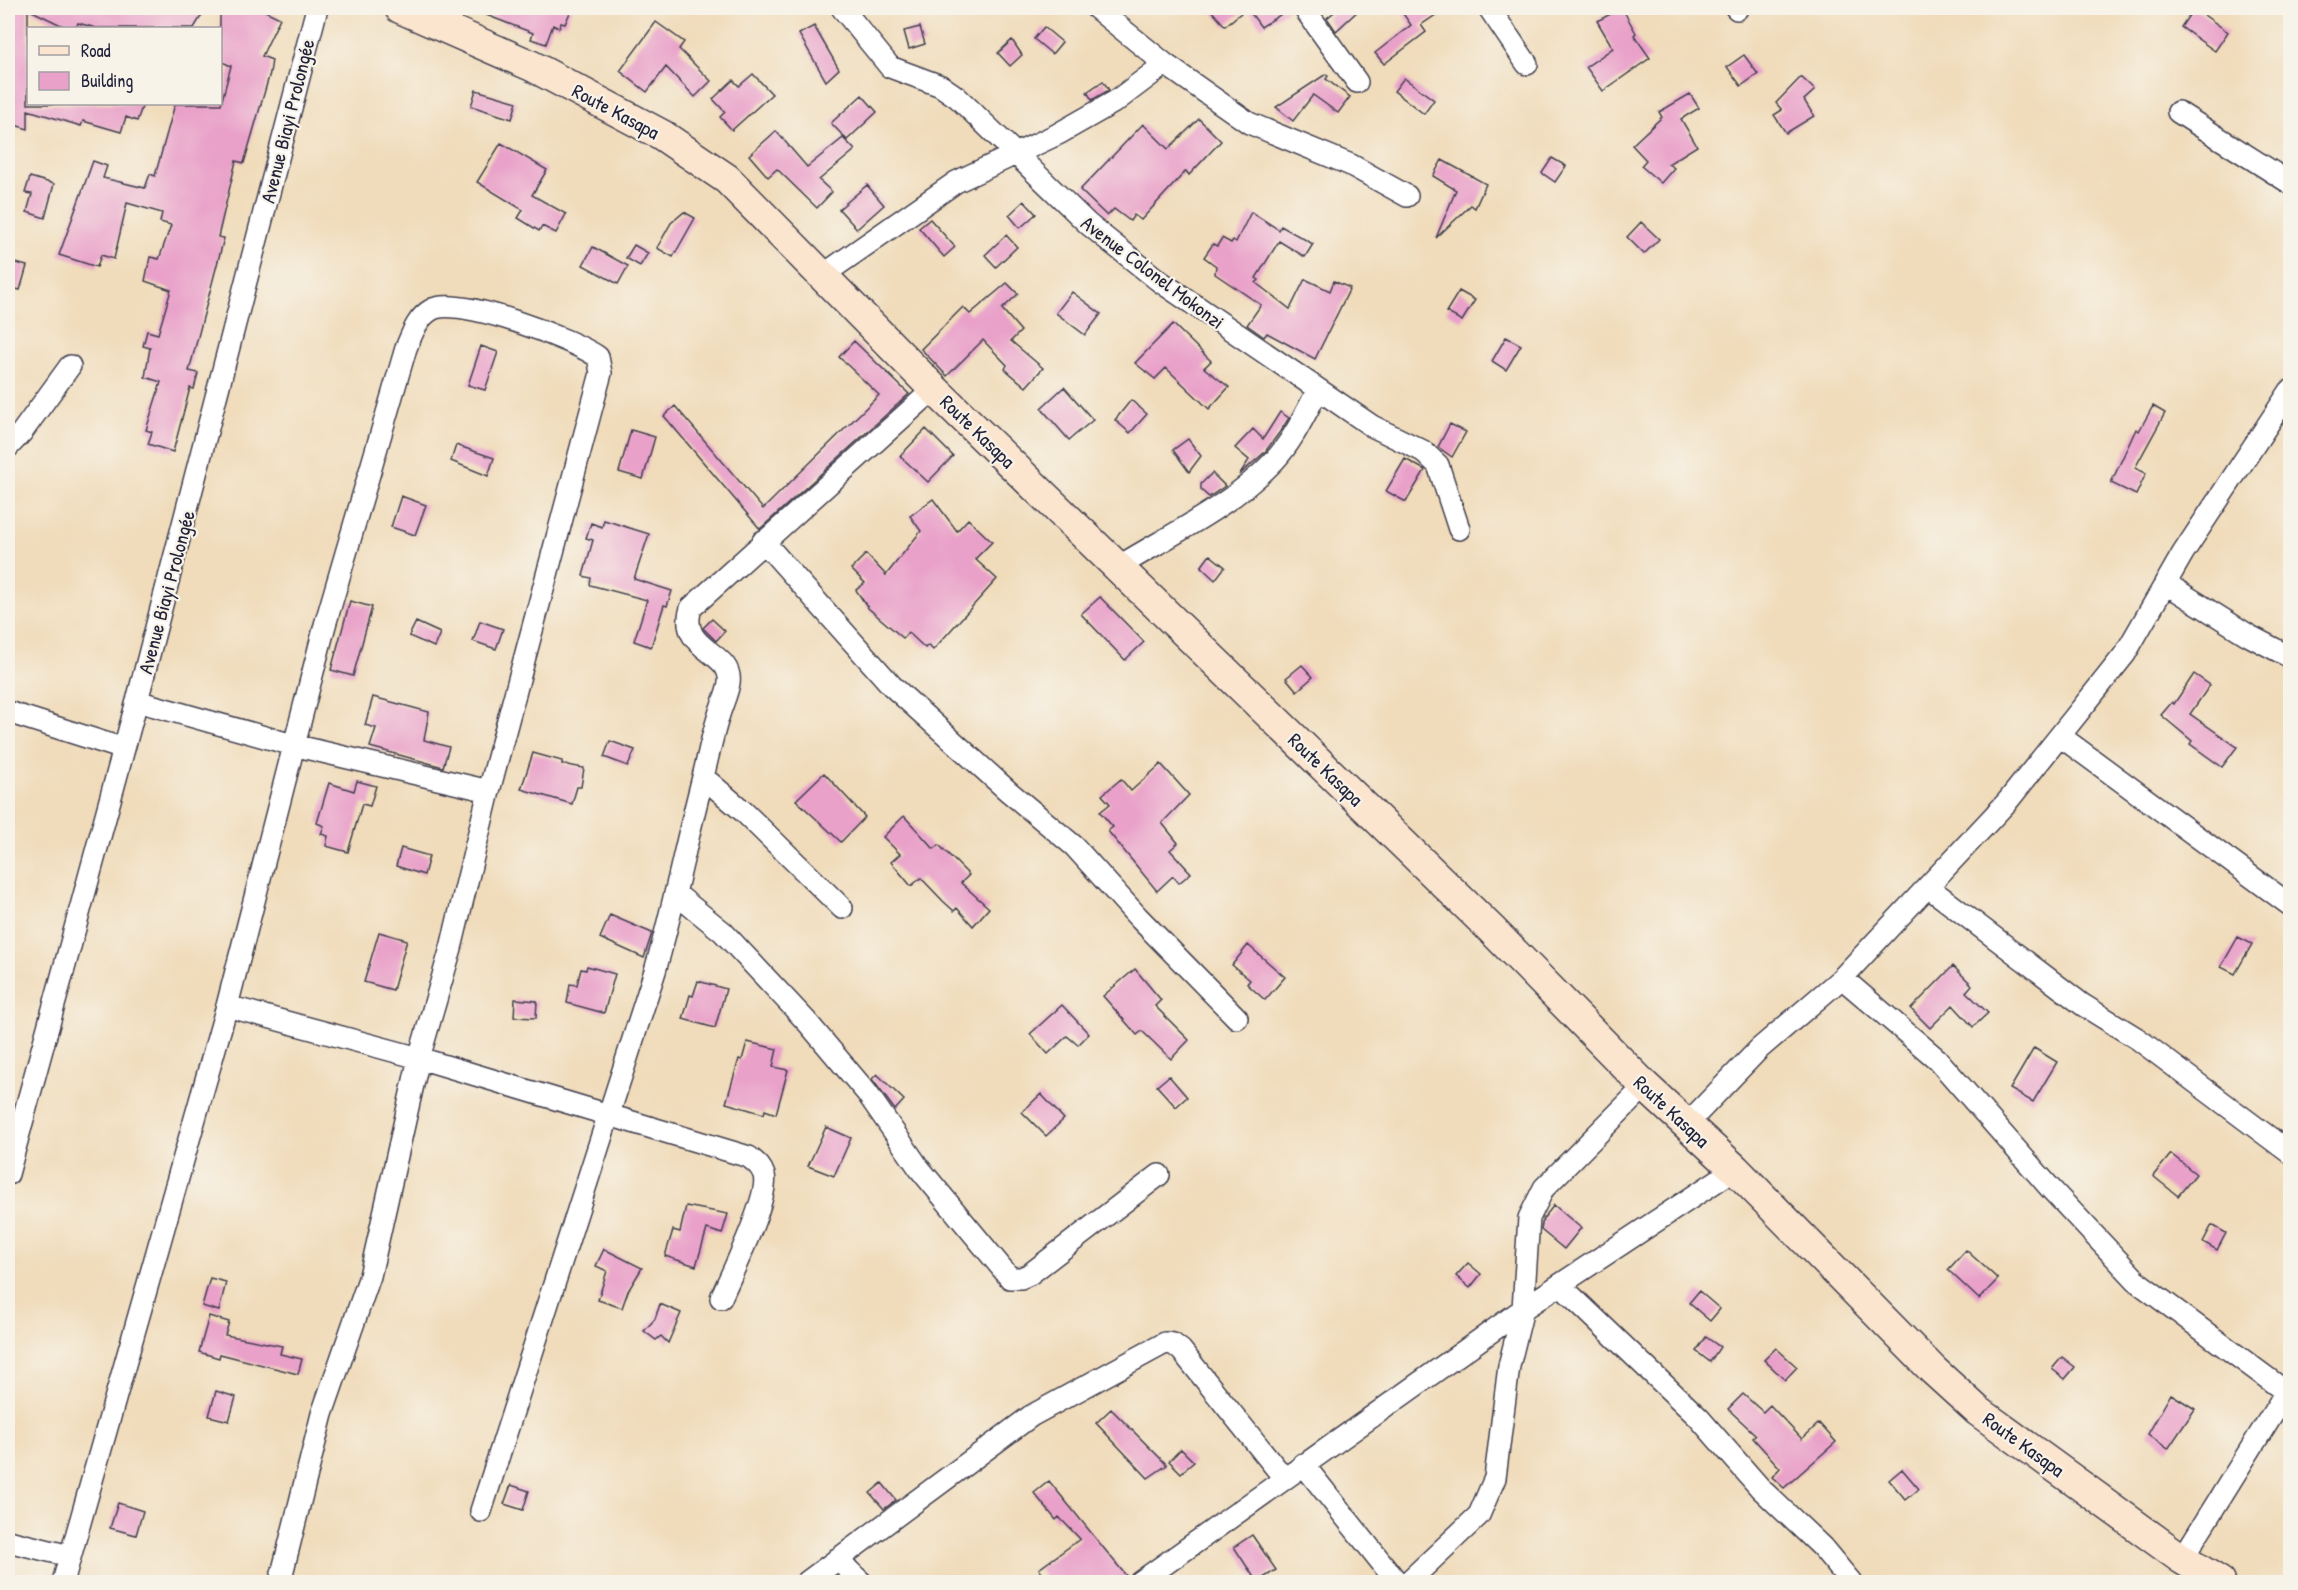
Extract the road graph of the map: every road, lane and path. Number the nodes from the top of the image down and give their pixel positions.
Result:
1 (317, 8) edge
2 (400, 8) edge
3 (842, 8) edge
4 (1096, 8) edge
5 (1304, 8) edge
6 (1490, 8) edge
7 (1166, 64) junction
8 (1527, 64) dead end
9 (1357, 82) dead end
10 (2178, 112) dead end
11 (1013, 154) junction
12 (2290, 183) edge
13 (1407, 196) dead end
14 (823, 275) junction
15 (69, 366) dead end
16 (934, 389) junction
17 (1318, 390) junction
18 (2290, 391) edge
19 (8, 447) edge
20 (1459, 529) dead end
21 (763, 541) junction
22 (1118, 567) junction
23 (2165, 583) junction
24 (2290, 657) edge
25 (137, 701) junction
26 (8, 712) edge
27 (2060, 736) junction
28 (293, 744) junction
29 (124, 749) junction
30 (703, 777) junction
31 (489, 791) junction
32 (1928, 887) junction
33 (676, 894) junction
34 (2290, 905) edge
35 (842, 908) dead end
36 (1842, 978) junction
37 (227, 1006) junction
38 (1237, 1018) dead end
39 (419, 1058) junction
40 (1645, 1086) junction
41 (607, 1115) junction
42 (1686, 1125) junction
43 (2290, 1153) edge
44 (1735, 1169) junction
45 (8, 1174) edge
46 (1159, 1175) dead end
47 (1560, 1285) junction
48 (721, 1299) dead end
49 (1523, 1309) junction
50 (2288, 1388) edge
51 (1303, 1464) junction
52 (1284, 1478) junction
53 (481, 1511) dead end
54 (8, 1541) edge
55 (70, 1556) junction
56 (837, 1559) junction
57 (2182, 1559) junction
58 (63, 1582) edge
59 (280, 1582) edge
60 (807, 1582) edge
61 (861, 1582) edge
62 (1140, 1582) edge
63 (1397, 1582) edge
64 (1408, 1582) edge
65 (1851, 1582) edge
66 (2220, 1582) edge

1 - 25 street, Avenue Biayi Prolongée
2 - 14 main road, Route Kasapa
3 - 11 street, Avenue Colonel Mokonzi
4 - 7 street
5 - 9 street
6 - 8 street
7 - 11 street
7 - 13 street
10 - 12 street
11 - 14 street
11 - 17 street, Avenue Colonel Mokonzi
14 - 16 main road, Route Kasapa
15 - 19 street
16 - 21 street
16 - 22 main road, Route Kasapa
17 - 20 street, Avenue Colonel Mokonzi
17 - 22 street
18 - 23 street
21 - 30 street
21 - 38 street
22 - 40 main road, Route Kasapa
23 - 24 street
23 - 27 street
25 - 28 street
25 - 29 street, Avenue Biayi Prolongée
26 - 29 street
27 - 32 street
27 - 34 street
28 - 31 street
28 - 31 street
28 - 37 street
29 - 45 street, Avenue Biayi Prolongée
30 - 33 street
30 - 35 street
31 - 39 street
32 - 36 street
32 - 43 street
33 - 41 street
33 - 46 street
36 - 42 street
36 - 50 street
37 - 39 street
37 - 55 street
39 - 41 street
39 - 59 street
40 - 42 main road, Route Kasapa
40 - 49 street
41 - 48 street
41 - 53 street
42 - 44 main road, Route Kasapa
44 - 47 street
44 - 57 main road, Route Kasapa
47 - 49 street
47 - 65 street
49 - 51 street
49 - 64 street
50 - 57 street
51 - 52 street
51 - 63 street
52 - 56 street
52 - 62 street
54 - 55 street
55 - 58 street
56 - 60 street
56 - 61 street
57 - 66 main road, Route Kasapa

